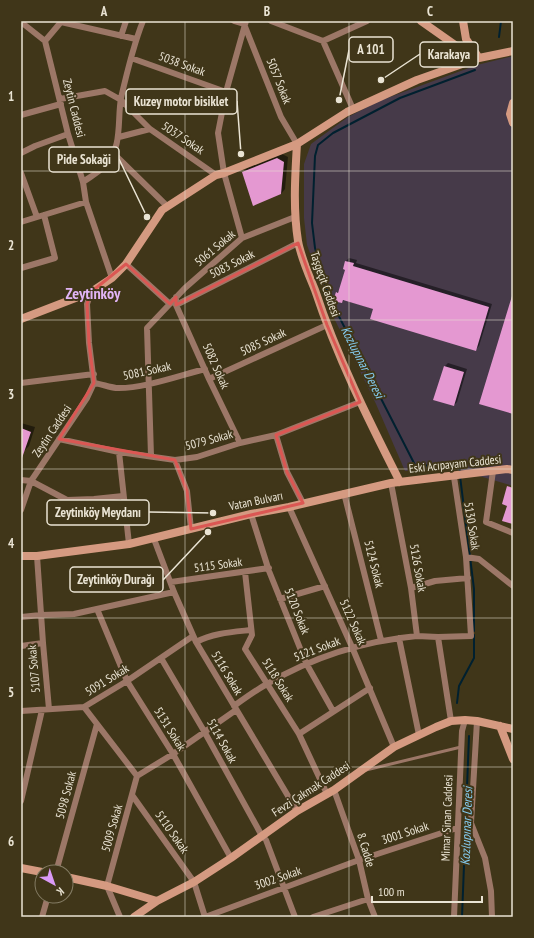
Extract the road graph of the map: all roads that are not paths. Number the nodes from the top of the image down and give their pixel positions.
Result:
1 (126, 21) edge
2 (143, 21) edge
3 (234, 21) edge
4 (271, 21) edge
5 (367, 21) edge
6 (421, 21) edge
7 (463, 21) edge
8 (21, 22) edge
9 (245, 23) edge
10 (121, 36) junction
11 (136, 39) junction
12 (323, 41) junction
13 (45, 42) junction
14 (513, 51) edge
15 (131, 58) junction
16 (477, 58) junction
17 (226, 92) junction
18 (121, 100) junction
19 (60, 102) junction
20 (513, 103) edge
21 (353, 109) junction
22 (21, 115) edge
23 (513, 123) edge
24 (150, 129) junction
25 (68, 134) junction
26 (119, 137) junction
27 (297, 144) junction
28 (21, 153) edge
29 (113, 153) junction
30 (21, 173) edge
31 (220, 174) junction
32 (83, 182) junction
33 (86, 202) junction
34 (167, 206) junction
35 (44, 215) junction
36 (37, 217) junction
37 (295, 217) junction
38 (21, 222) edge
39 (242, 238) junction
40 (298, 243) junction
41 (126, 264) junction
42 (21, 268) edge
43 (112, 278) junction
44 (91, 292) junction
45 (176, 297) joint
46 (173, 305) junction
47 (21, 319) edge
48 (327, 325) junction
49 (205, 369) junction
50 (94, 374) junction
51 (209, 379) junction
52 (94, 382) junction
53 (21, 383) edge
54 (148, 383) junction
55 (360, 402) junction
56 (276, 435) junction
57 (59, 439) junction
58 (240, 443) junction
59 (119, 452) junction
60 (151, 456) junction
61 (175, 460) junction
62 (513, 470) edge
63 (493, 471) junction
64 (456, 476) junction
65 (21, 480) edge
66 (31, 481) junction
67 (400, 482) junction
68 (391, 484) junction
69 (344, 493) junction
70 (123, 496) junction
71 (303, 503) junction
72 (289, 507) junction
73 (21, 510) edge
74 (251, 514) junction
75 (191, 529) junction
76 (513, 533) edge
77 (154, 539) junction
78 (129, 544) junction
79 (21, 556) edge
80 (37, 556) junction
81 (468, 558) junction
82 (269, 568) junction
83 (246, 572) junction
84 (468, 578) junction
85 (170, 582) junction
86 (325, 586) junction
87 (513, 586) edge
88 (411, 588) junction
89 (174, 592) junction
90 (280, 599) junction
91 (97, 609) junction
92 (41, 615) junction
93 (21, 617) edge
94 (251, 630) junction
95 (417, 636) junction
96 (438, 637) junction
97 (399, 638) junction
98 (195, 639) junction
99 (381, 640) junction
100 (43, 643) junction
101 (21, 646) edge
102 (352, 647) junction
103 (161, 658) junction
104 (306, 663) junction
105 (127, 681) junction
106 (267, 684) junction
107 (370, 688) junction
108 (84, 707) junction
109 (235, 708) junction
110 (46, 710) junction
111 (21, 711) edge
112 (333, 711) junction
113 (465, 720) junction
114 (452, 721) junction
115 (477, 721) junction
116 (97, 724) junction
117 (500, 726) junction
118 (513, 729) edge
119 (204, 731) junction
120 (299, 734) junction
121 (419, 735) junction
122 (461, 746) junction
123 (394, 747) junction
124 (173, 754) junction
125 (513, 760) edge
126 (359, 772) junction
127 (137, 776) junction
128 (331, 792) junction
129 (132, 795) junction
130 (21, 801) edge
131 (297, 811) junction
132 (457, 828) junction
133 (262, 836) junction
134 (231, 858) junction
135 (359, 860) junction
136 (58, 864) edge
137 (21, 868) edge
138 (34, 870) edge
139 (74, 879) edge
140 (194, 882) junction
141 (107, 886) junction
142 (284, 888) junction
143 (368, 899) junction
144 (157, 901) junction
145 (46, 904) edge
146 (42, 917) edge
147 (120, 917) edge
148 (134, 917) edge
149 (205, 917) edge
150 (295, 917) edge
151 (313, 917) edge
152 (374, 917) edge
153 (454, 917) edge
154 (492, 917) edge

1 - 10 street
2 - 11 street
3 - 9 street
4 - 12 street
5 - 12 street
6 - 16 street
7 - 16 street
8 - 13 street
9 - 17 street
9 - 27 street, 5057 Sokak
10 - 11 street
10 - 13 street
11 - 15 street
12 - 21 street
13 - 19 street, Zeytin Caddesi
14 - 16 street
15 - 17 street, 5038 Sokak
15 - 18 street
16 - 21 street
17 - 31 street
18 - 19 street, 5037 Sokak
18 - 24 street, 5037 Sokak
18 - 26 street
19 - 22 street, 5037 Sokak
19 - 25 street, Zeytin Caddesi
20 - 23 street
21 - 27 street
24 - 26 street
24 - 31 street, 5037 Sokak
25 - 28 street
25 - 32 street, Zeytin Caddesi
26 - 29 street
27 - 31 street
27 - 37 street, Taşgeçit Caddesi
29 - 32 street
29 - 34 street
30 - 36 street
31 - 34 street
31 - 39 street
32 - 33 street, Zeytin Caddesi
33 - 35 street
33 - 43 street, Zeytin Caddesi
34 - 41 street
35 - 36 street
35 - 42 street
36 - 38 street
37 - 39 street, 5061 Sokak
37 - 40 street, Taşgeçit Caddesi
39 - 45 street, 5061 Sokak
40 - 46 street, 5083 Sokak
40 - 48 street, Taşgeçit Caddesi
41 - 43 street
41 - 46 street
43 - 44 street
44 - 47 street
44 - 50 street, Zeytin Caddesi
45 - 46 street, 5082 Sokak
46 - 49 street, 5082 Sokak
46 - 54 street
48 - 51 street, 5085 Sokak
48 - 55 street, Taşgeçit Caddesi
49 - 51 street, 5082 Sokak
49 - 54 street, 5081 Sokak
50 - 52 street, Zeytin Caddesi
50 - 53 street
51 - 58 street, 5082 Sokak
52 - 54 street, 5081 Sokak
52 - 57 street, Zeytin Caddesi
54 - 60 street
55 - 56 street, 5079 Sokak
55 - 67 street, Taşgeçit Caddesi
56 - 58 street, 5079 Sokak
56 - 71 street
57 - 59 street, 5079 Sokak
57 - 66 street, Zeytin Caddesi
58 - 61 street, 5079 Sokak
59 - 60 street, 5079 Sokak
59 - 70 street
60 - 61 street, 5079 Sokak
61 - 75 street
62 - 63 street, Eski Acıpayam Caddesi
63 - 64 street, Eski Acıpayam Caddesi
63 - 76 street
64 - 67 street, Eski Acıpayam Caddesi
64 - 81 street, 5130 Sokak
65 - 66 street
66 - 70 street
66 - 73 street, Zeytin Caddesi
67 - 68 street, Vatan Bulvarı
68 - 69 street, Vatan Bulvarı
68 - 88 street, 5126 Sokak
69 - 71 street, Vatan Bulvarı
69 - 99 street, 5124 Sokak
70 - 78 street
71 - 72 street, Vatan Bulvarı
72 - 74 street, Vatan Bulvarı
72 - 86 street, 5122 Sokak
74 - 75 street, Vatan Bulvarı
74 - 82 street, 5120 Sokak
75 - 77 street, Vatan Bulvarı
77 - 78 street, Vatan Bulvarı
77 - 85 street, 5116 Sokak
78 - 80 street, Vatan Bulvarı
79 - 80 street, Vatan Bulvarı
80 - 92 street, 5107 Sokak
81 - 84 street, 5130 Sokak
81 - 87 street
82 - 83 street, 5115 Sokak
82 - 90 street, 5120 Sokak
83 - 85 street, 5115 Sokak
83 - 94 street, 5118 Sokak
84 - 88 street
84 - 96 street, 5130 Sokak
85 - 89 street, 5116 Sokak
86 - 90 street
86 - 102 street, 5122 Sokak
88 - 95 street, 5126 Sokak
89 - 91 street
89 - 98 street, 5116 Sokak
90 - 104 street, 5120 Sokak
91 - 92 street
91 - 105 street, 5131 Sokak
92 - 93 street
92 - 100 street, 5107 Sokak
94 - 98 street, 5091 Sokak
94 - 106 street, 5118 Sokak
95 - 96 street
95 - 97 street, 5121 Sokak
96 - 114 street
97 - 99 street, 5121 Sokak
97 - 121 street
98 - 103 street, 5091 Sokak
98 - 109 street, 5116 Sokak
99 - 102 street, 5121 Sokak
100 - 101 street
100 - 110 street, 5107 Sokak
102 - 104 street, 5121 Sokak
102 - 107 street, 5122 Sokak
103 - 105 street, 5091 Sokak
103 - 119 street, 5114 Sokak
104 - 106 street, 5121 Sokak
104 - 112 street, 5120 Sokak
105 - 108 street, 5091 Sokak
105 - 124 street, 5131 Sokak
106 - 109 street, 5121 Sokak
106 - 120 street, 5118 Sokak
107 - 112 street
107 - 123 street, 5122 Sokak
108 - 110 street, 5091 Sokak
108 - 116 street
109 - 119 street, 5121 Sokak
109 - 131 street, 5116 Sokak
110 - 111 street, 5091 Sokak
110 - 130 street, 5107 Sokak
112 - 120 street
113 - 114 street, Fevzi Çakmak Caddesi
113 - 115 street, Fevzi Çakmak Caddesi
113 - 122 street, Mimar Sinan Caddesi
114 - 121 street, Fevzi Çakmak Caddesi
115 - 117 street, Fevzi Çakmak Caddesi
115 - 154 street
116 - 127 street
116 - 136 street, 5098 Sokak
117 - 118 street, Fevzi Çakmak Caddesi
117 - 125 street
119 - 124 street, 5121 Sokak
119 - 133 street, 5114 Sokak
120 - 128 street, 5118 Sokak
121 - 123 street, Fevzi Çakmak Caddesi
122 - 126 lane
122 - 132 street, Mimar Sinan Caddesi
123 - 126 street, Fevzi Çakmak Caddesi
124 - 127 street, 5121 Sokak
124 - 134 street, 5131 Sokak
126 - 128 street, Fevzi Çakmak Caddesi
127 - 129 street, 5009 Sokak
128 - 131 street, Fevzi Çakmak Caddesi
128 - 135 street, 8. Cadde
129 - 140 street, 5110 Sokak
129 - 141 street, 5009 Sokak
131 - 133 street, Fevzi Çakmak Caddesi
132 - 135 street, 3001 Sokak
132 - 153 street, Mimar Sinan Caddesi
133 - 134 street, Fevzi Çakmak Caddesi
133 - 142 street, 5114 Sokak
134 - 140 street, Fevzi Çakmak Caddesi
135 - 142 street, 3002 Sokak
135 - 143 street, 8. Cadde
137 - 138 street
139 - 141 street
140 - 144 street, Fevzi Çakmak Caddesi
140 - 149 street, 5110 Sokak
141 - 144 street
141 - 147 street
142 - 149 street, 3002 Sokak
142 - 150 street, 5114 Sokak
143 - 151 street
143 - 152 street, 8. Cadde
144 - 148 street, Fevzi Çakmak Caddesi
145 - 146 street

